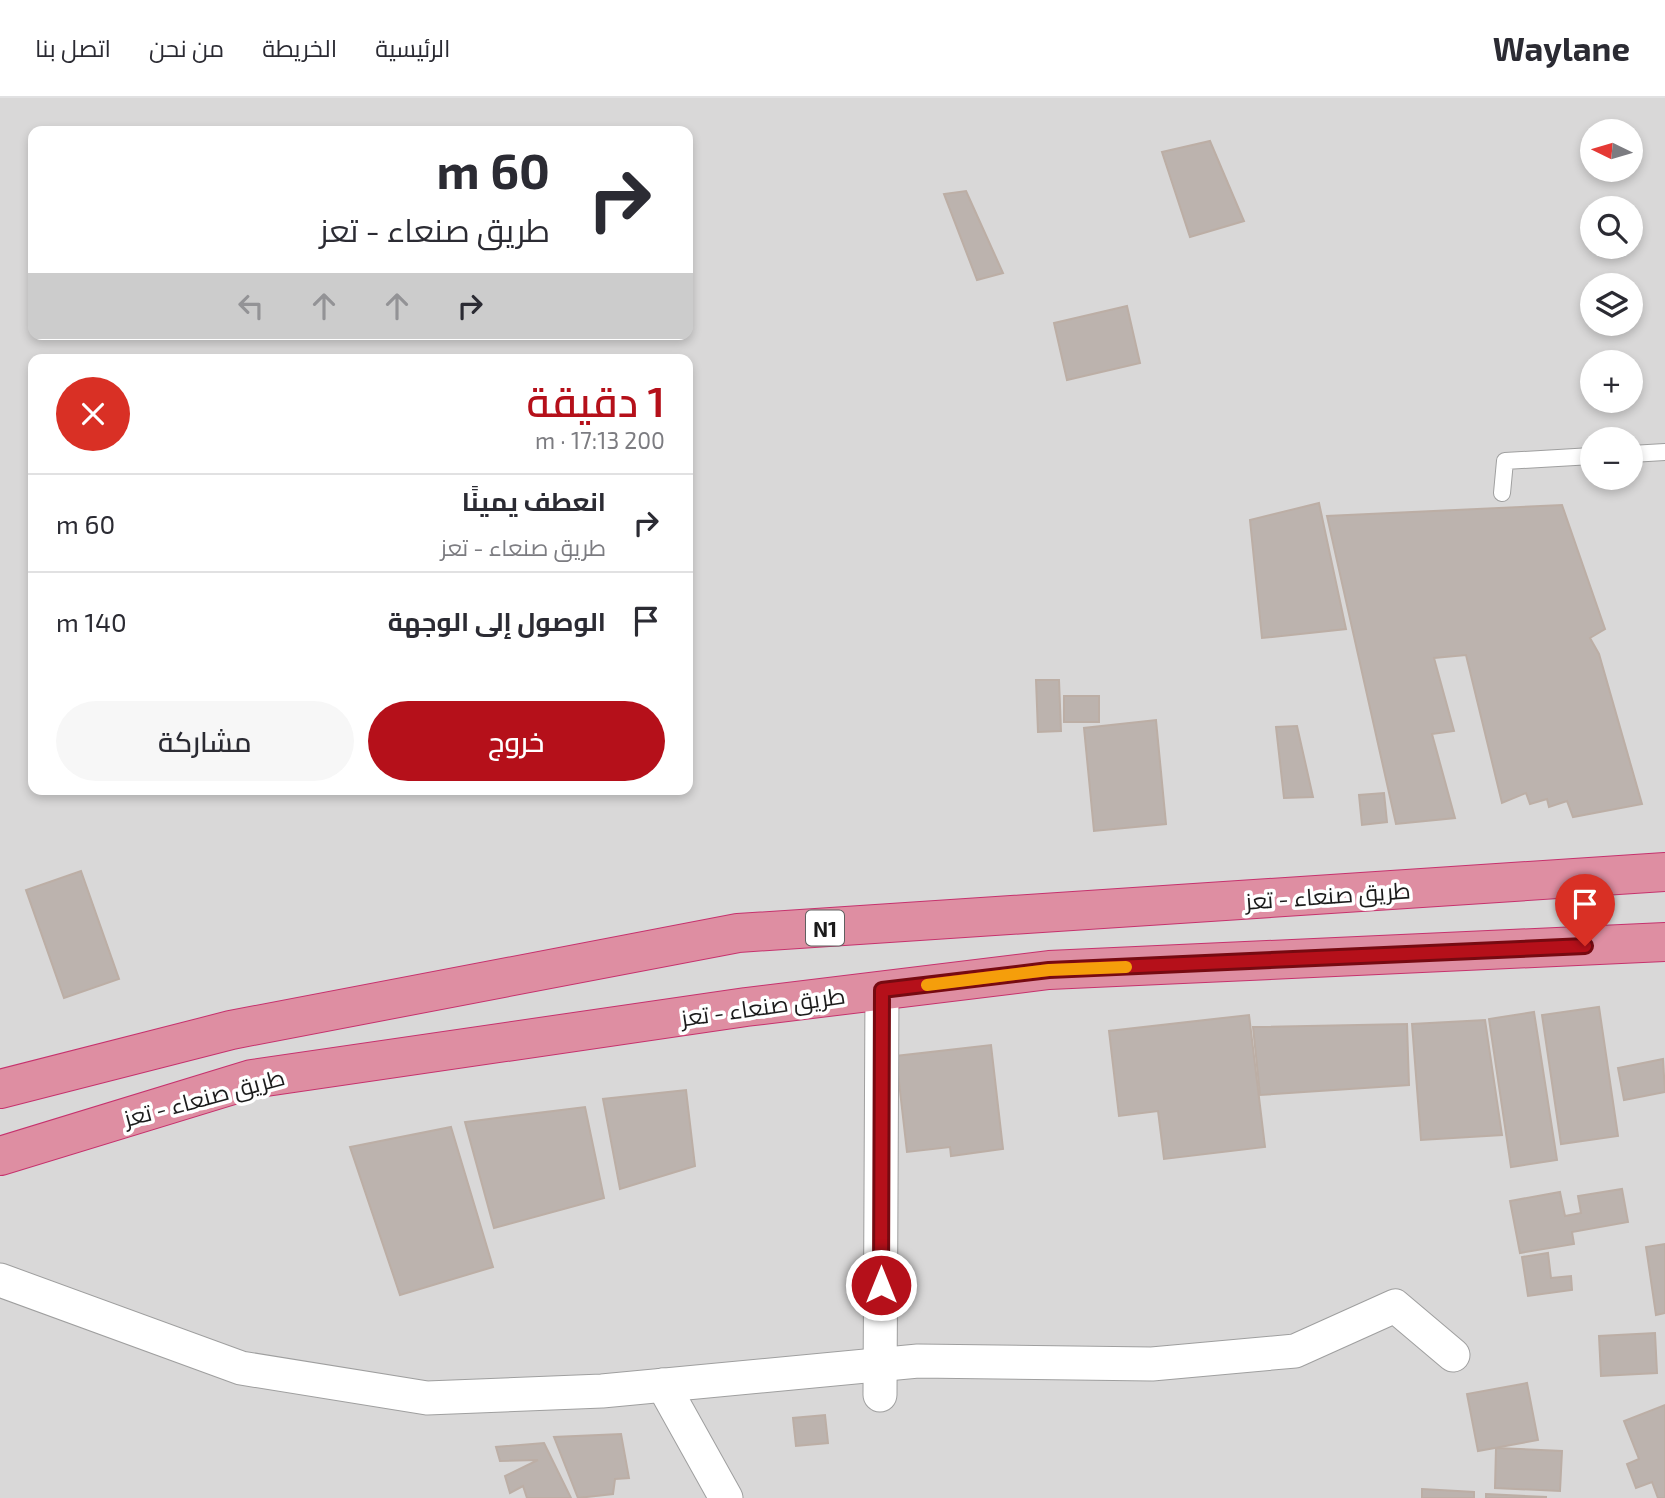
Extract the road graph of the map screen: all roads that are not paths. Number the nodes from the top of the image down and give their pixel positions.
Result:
1 (1665, 452) edge
2 (1643, 453) edge
3 (1580, 457) edge
4 (1502, 493) dead end
5 (1665, 873) edge
6 (1665, 942) edge
7 (882, 990) junction
8 (0, 1089) edge
9 (0, 1156) edge
10 (0, 1279) edge
11 (1453, 1355) dead end
12 (880, 1380) junction
13 (663, 1385) junction
14 (726, 1498) edge

1 - 2 lane
3 - 4 lane
5 - 8 highway, طريق صنعاء - تعز / N1
6 - 7 highway, طريق صنعاء - تعز
7 - 9 highway, طريق صنعاء - تعز
7 - 12 street
10 - 13 street
11 - 12 street
12 - 13 street
13 - 14 street

